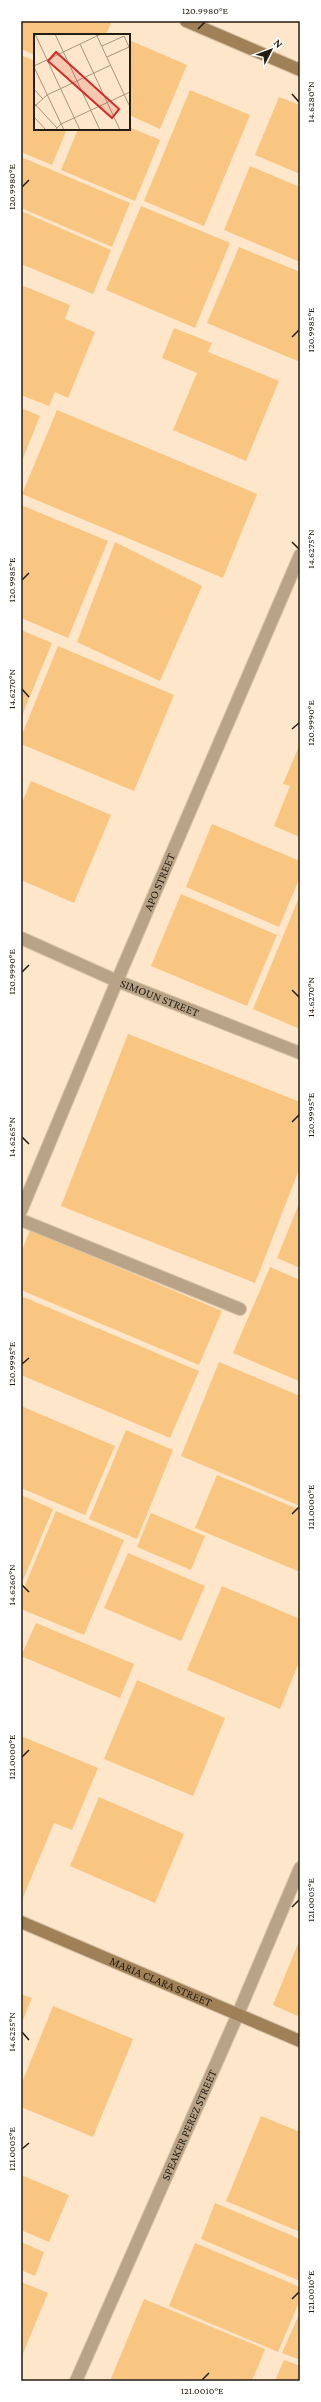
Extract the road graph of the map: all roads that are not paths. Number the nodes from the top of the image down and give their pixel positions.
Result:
1 (186, 21) edge
2 (300, 70) edge
3 (300, 555) edge
4 (21, 938) edge
5 (117, 981) junction
6 (300, 1053) edge
7 (21, 1211) edge
8 (21, 1220) edge
9 (240, 1308) dead end
10 (300, 1868) edge
11 (21, 1922) edge
12 (238, 2014) junction
13 (300, 2040) edge
14 (76, 2381) edge

1 - 2 street
3 - 5 street, APO STREET
4 - 5 street, SIMOUN STREET
5 - 6 street, SIMOUN STREET
5 - 7 street, APO STREET
8 - 9 street
10 - 12 street, SPEAKER PEREZ STREET
11 - 12 street, MARIA CLARA STREET
12 - 13 street, MARIA CLARA STREET
12 - 14 street, SPEAKER PEREZ STREET

